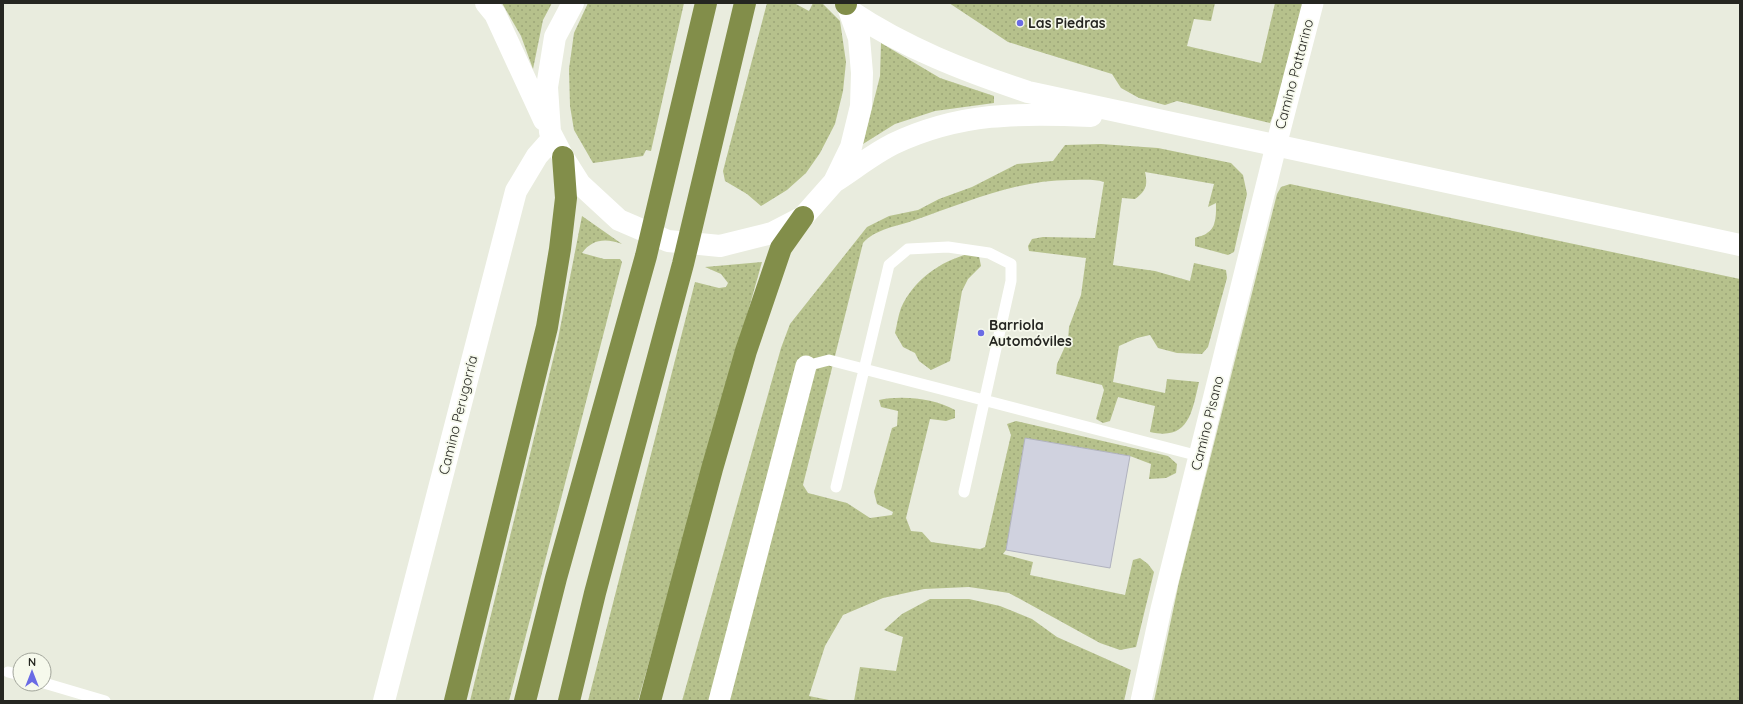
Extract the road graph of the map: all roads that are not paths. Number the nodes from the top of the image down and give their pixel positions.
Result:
1 (486, 3) edge
2 (573, 3) edge
3 (706, 3) edge
4 (745, 3) edge
5 (1313, 3) edge
6 (847, 5) edge
7 (1148, 118) junction
8 (555, 143) junction
9 (1276, 146) junction
10 (834, 182) junction
11 (803, 217) junction
12 (1740, 244) edge
13 (806, 366) joint
14 (864, 370) junction
15 (983, 400) junction
16 (1199, 456) junction
17 (836, 487) dead end
18 (964, 492) dead end
19 (8, 672) dead end
20 (12, 673) edge
21 (52, 685) edge
22 (105, 701) edge
23 (384, 701) edge
24 (456, 701) edge
25 (525, 701) edge
26 (569, 701) edge
27 (650, 701) edge
28 (719, 701) edge
29 (1141, 701) edge

1 - 8 street
2 - 8 street
3 - 25 highway
4 - 26 highway
5 - 9 street, Camino Pattarino
6 - 7 street
6 - 10 street
7 - 9 street
7 - 10 street
8 - 11 street
8 - 23 street, Camino Perugorría
8 - 24 highway
9 - 12 street
9 - 16 street, Camino Pisano
10 - 11 street
11 - 27 highway
13 - 14 lane
13 - 28 street
14 - 15 lane
14 - 15 lane
14 - 17 lane
15 - 16 lane
15 - 18 lane
16 - 29 street, Camino Pisano
19 - 20 lane
21 - 22 lane

